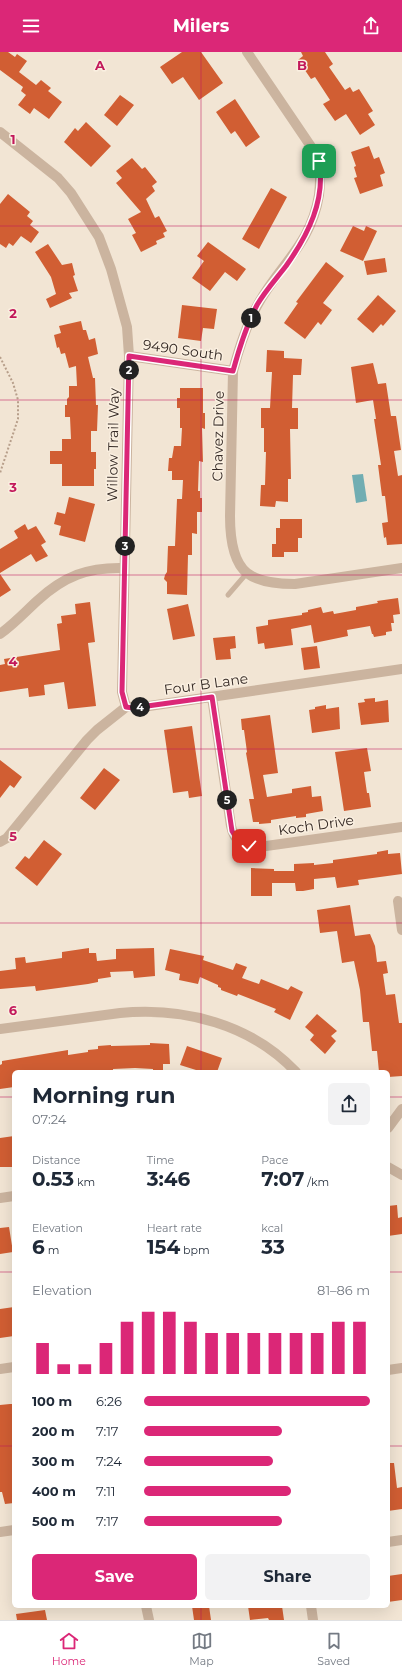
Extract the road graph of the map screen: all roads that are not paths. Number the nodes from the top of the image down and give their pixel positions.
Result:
1 (246, 52) edge
2 (0, 132) edge
3 (129, 356) junction
4 (233, 371) junction
5 (124, 568) junction
6 (402, 568) edge
7 (247, 573) junction
8 (228, 595) dead end
9 (0, 634) edge
10 (402, 669) edge
11 (212, 697) junction
12 (126, 707) junction
13 (402, 827) edge
14 (0, 842) edge
15 (398, 901) dead end
16 (402, 930) edge
17 (0, 1029) edge
18 (294, 1070) edge
19 (402, 1109) edge
20 (390, 1125) edge
21 (390, 1168) edge
22 (402, 1175) edge
23 (12, 1196) edge
24 (0, 1198) edge
25 (12, 1367) edge
26 (402, 1368) edge
27 (0, 1369) edge
28 (390, 1370) edge
29 (12, 1530) edge
30 (0, 1532) edge
31 (402, 1540) edge
32 (390, 1542) edge
33 (146, 1608) edge
34 (311, 1608) edge
35 (149, 1620) edge
36 (313, 1620) edge

1 - 4 street, Chavez Drive
2 - 3 street, Willow Trail Way
3 - 4 street, 9490 South
3 - 5 street, Willow Trail Way
4 - 7 street, Chavez Drive
5 - 9 street
5 - 12 street, Willow Trail Way
6 - 7 street
7 - 8 lane
10 - 11 street, Four B Lane
11 - 12 street, Four B Lane
11 - 13 street, Koch Drive
12 - 14 street
15 - 16 street
17 - 18 street
19 - 20 street
21 - 22 street
23 - 24 street
25 - 27 street
26 - 28 street
29 - 30 street
31 - 32 street
33 - 35 street
34 - 36 street

